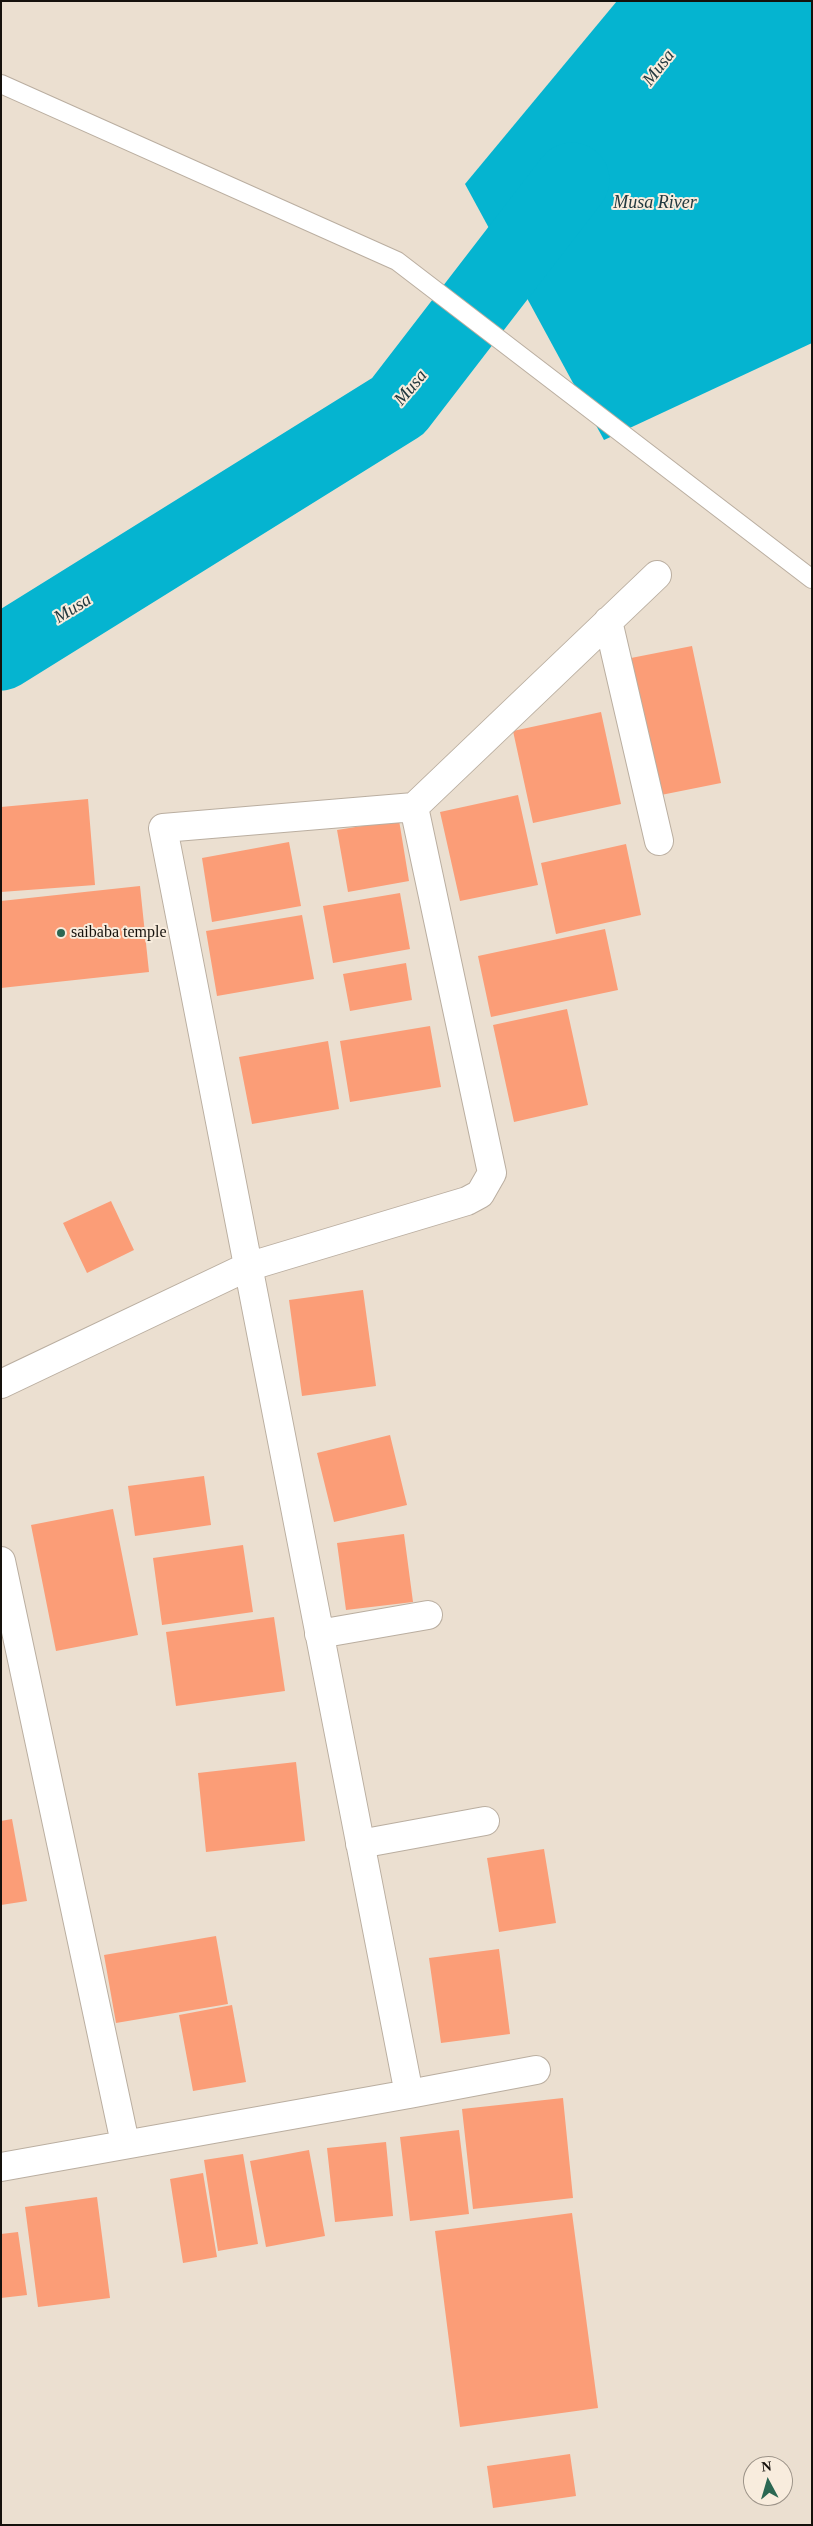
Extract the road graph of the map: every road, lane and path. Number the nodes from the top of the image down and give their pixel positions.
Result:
1 (1, 84) edge
2 (657, 575) dead end
3 (812, 579) edge
4 (608, 621) junction
5 (414, 807) junction
6 (659, 841) dead end
7 (247, 1267) junction
8 (1, 1384) edge
9 (1, 1561) edge
10 (428, 1615) dead end
11 (319, 1634) junction
12 (484, 1821) dead end
13 (360, 1844) junction
14 (536, 2070) dead end
15 (409, 2094) junction
16 (125, 2143) junction
17 (1, 2167) edge

1 - 3 lane
2 - 4 street
4 - 5 street
4 - 6 street
5 - 7 street
5 - 7 street
7 - 8 street
7 - 11 street
9 - 16 street
10 - 11 street
11 - 13 street
12 - 13 street
13 - 15 street
14 - 15 street
15 - 16 street
16 - 17 street

